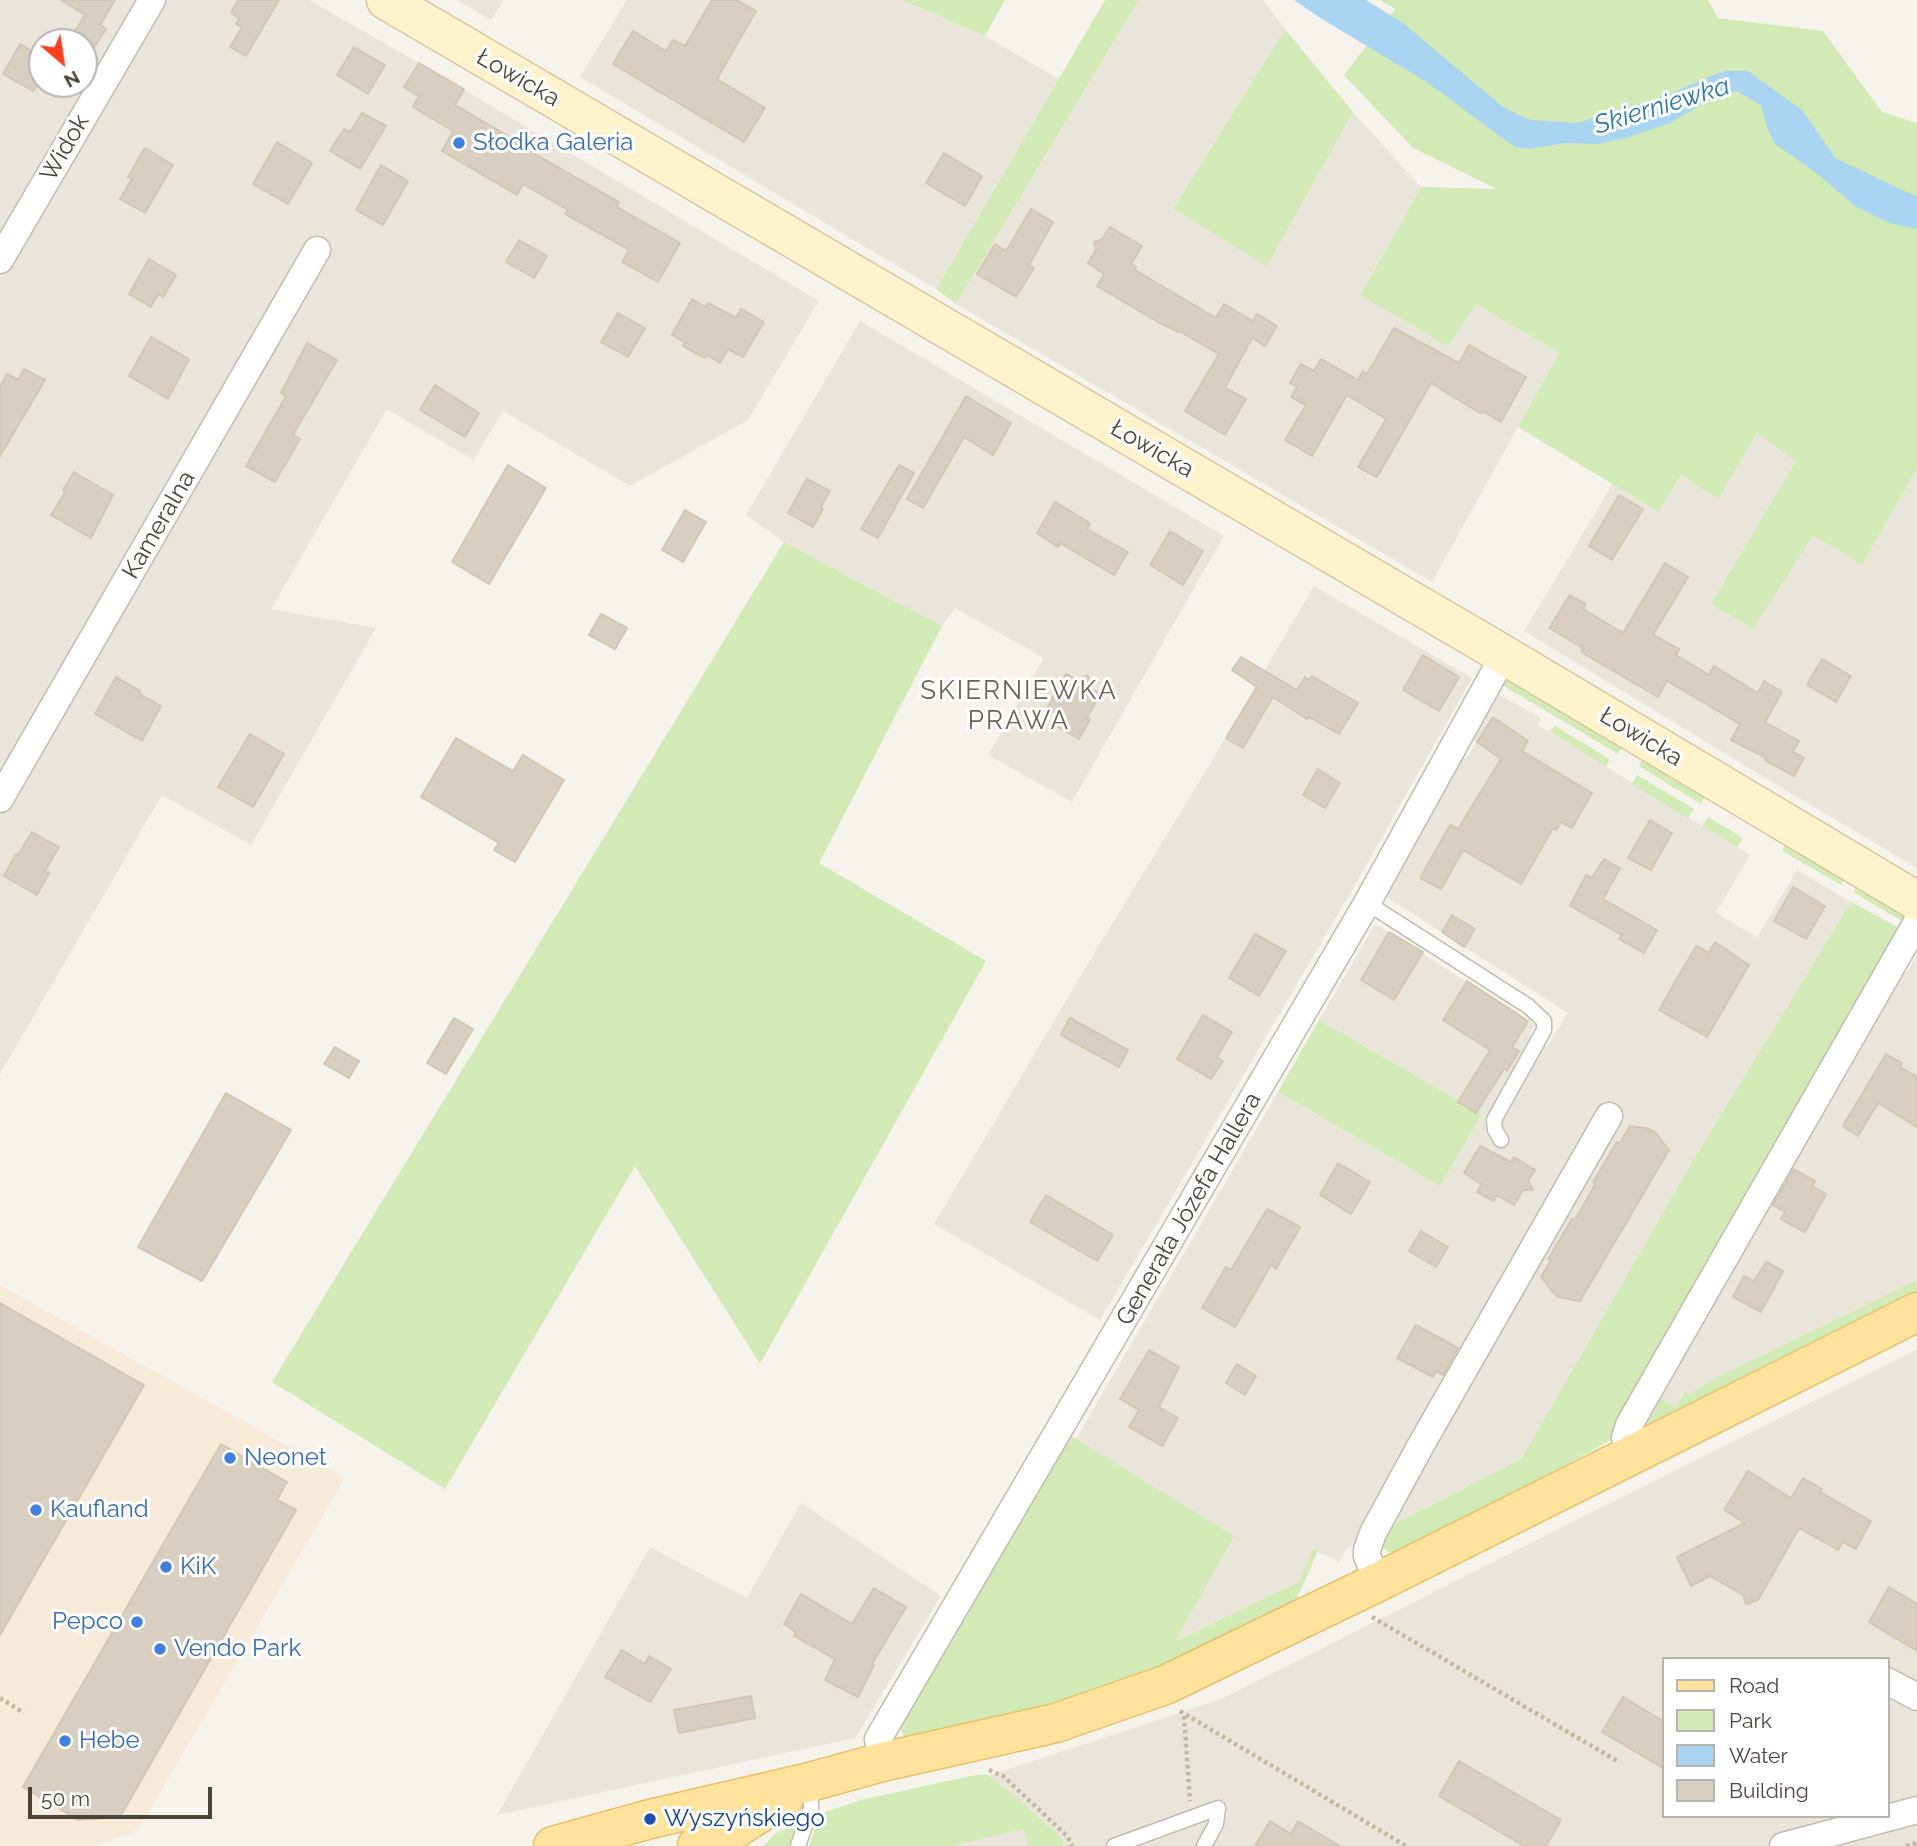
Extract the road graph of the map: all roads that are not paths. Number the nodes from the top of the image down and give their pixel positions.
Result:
1 (152, 0) edge
2 (386, 0) edge
3 (317, 250) dead end
4 (0, 260) edge
5 (1504, 655) junction
6 (0, 799) edge
7 (1917, 901) edge
8 (1367, 903) junction
9 (1917, 922) edge
10 (1609, 1116) dead end
11 (1501, 1140) dead end
12 (1917, 1312) edge
13 (1633, 1455) junction
14 (1367, 1587) junction
15 (1889, 1682) edge
16 (1917, 1697) edge
17 (882, 1762) junction
18 (810, 1782) junction
19 (1917, 1810) edge
20 (1887, 1818) edge
21 (1889, 1818) edge
22 (553, 1846) edge
23 (697, 1846) edge
24 (798, 1846) edge
25 (1114, 1846) edge
26 (1204, 1846) edge
27 (1783, 1846) edge

1 - 4 street, Widok
2 - 5 street, Łowicka
3 - 6 street, Kameralna
5 - 7 street, Łowicka
5 - 8 street, Generała Józefa Hallera
8 - 11 lane
8 - 17 street, Generała Józefa Hallera
9 - 13 street
10 - 14 street
12 - 13 main road
13 - 14 main road
14 - 17 main road
15 - 16 street
17 - 18 main road
18 - 22 main road
18 - 23 main road
18 - 24 lane
19 - 21 street
20 - 27 street
25 - 26 lane

